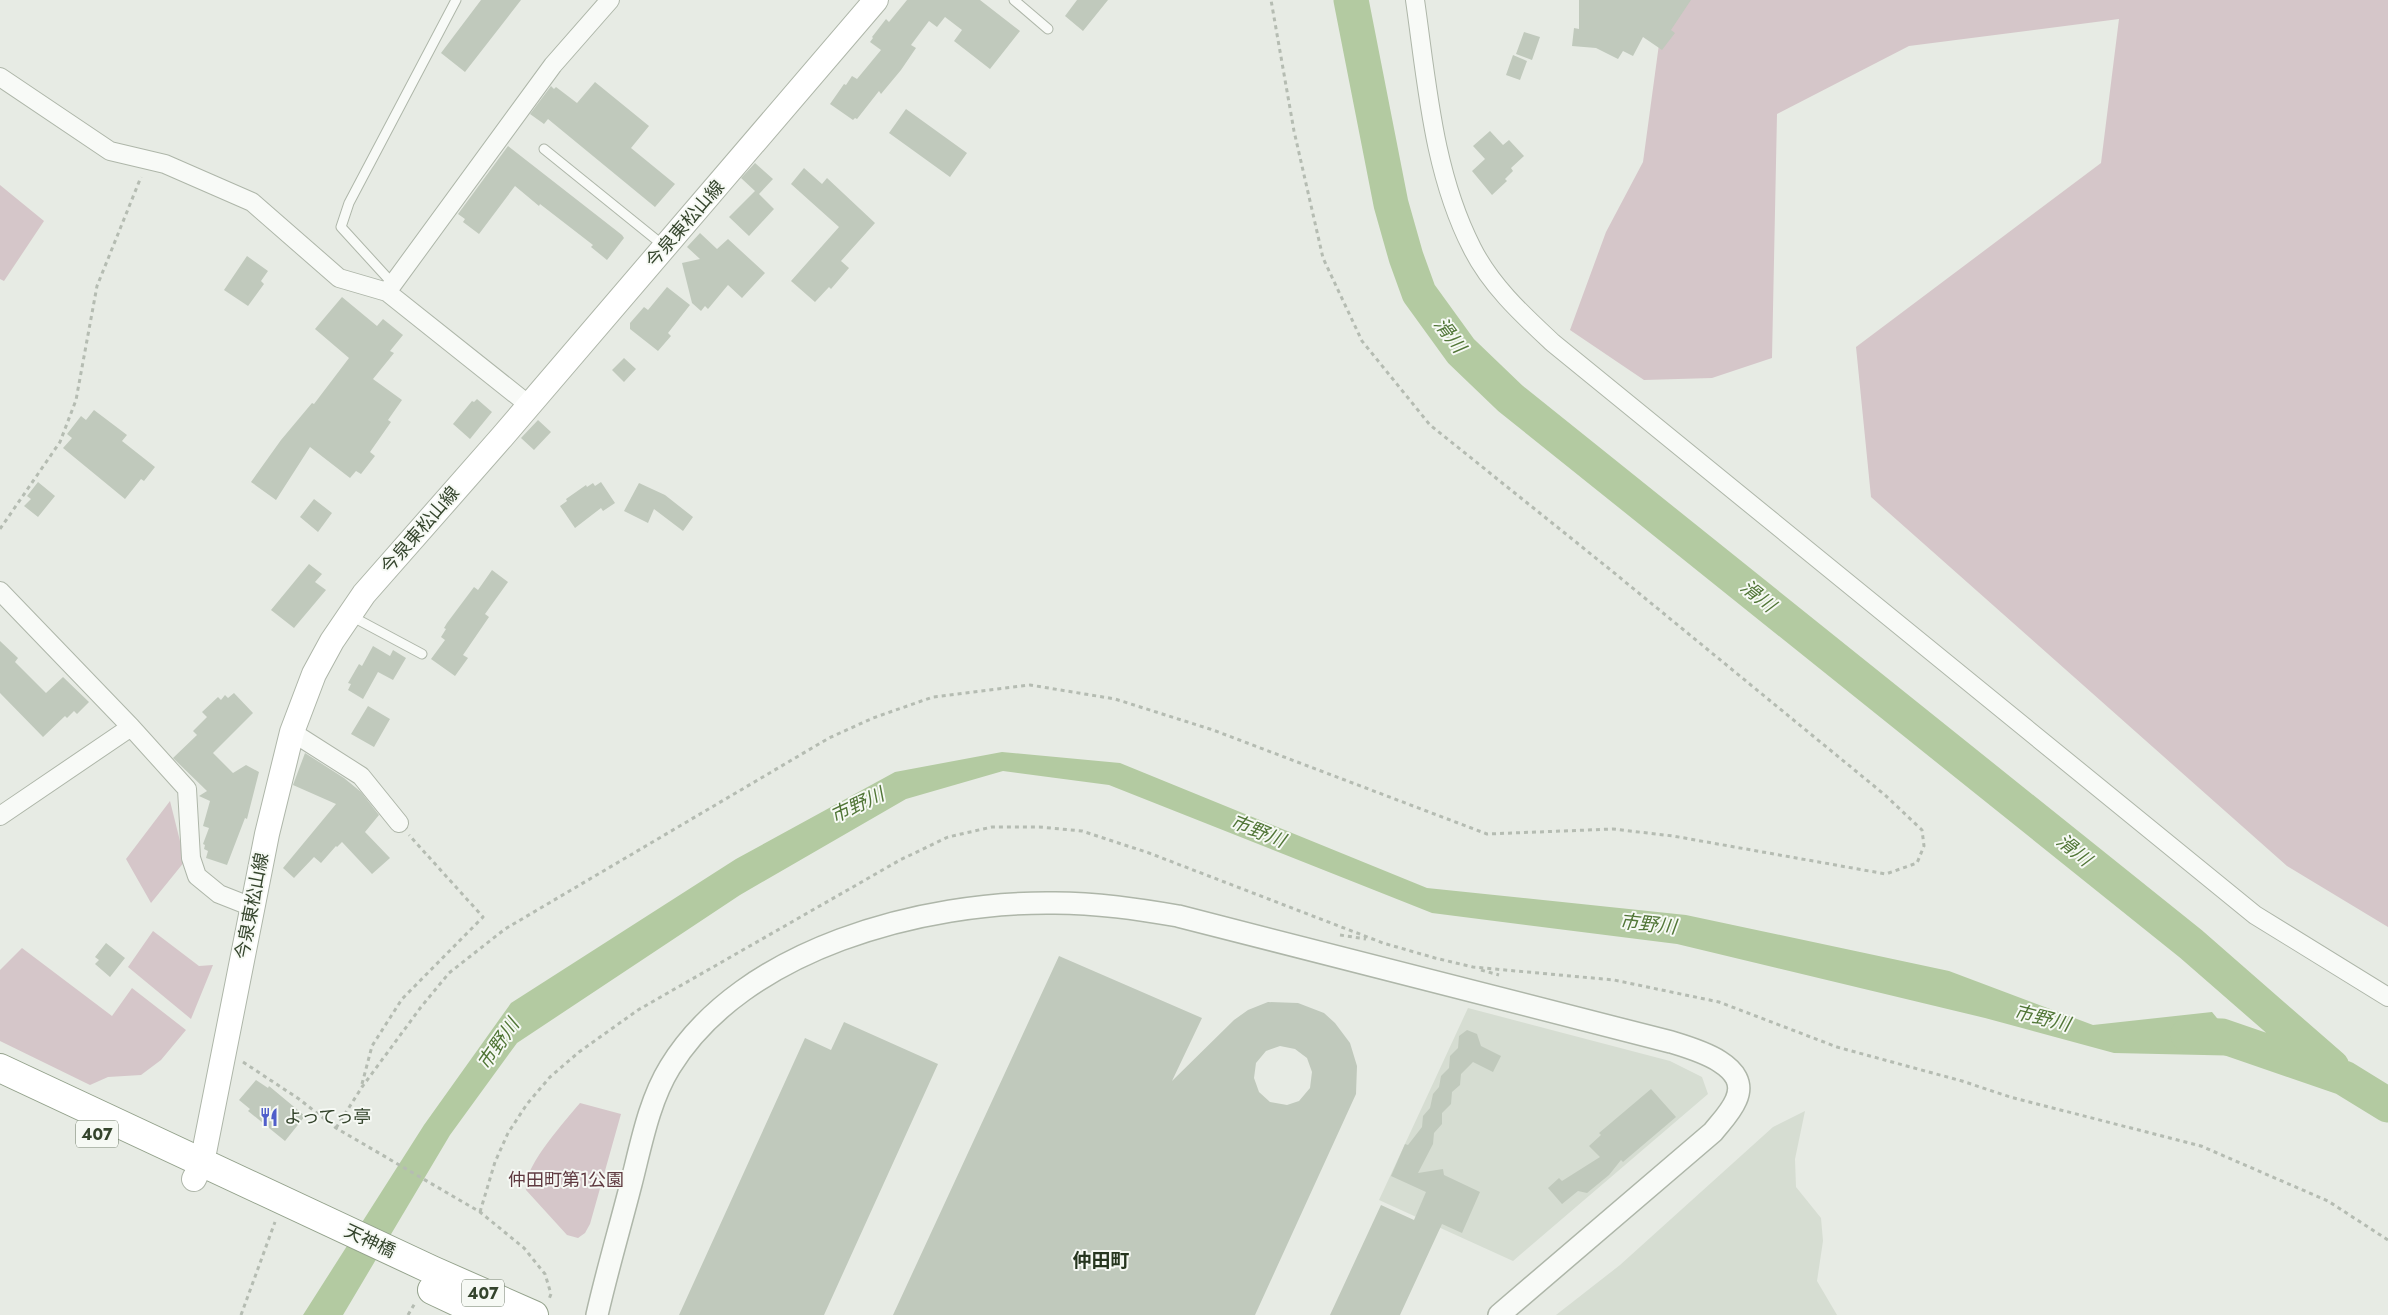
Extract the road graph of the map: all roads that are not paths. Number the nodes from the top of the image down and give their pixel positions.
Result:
1 (456, 0) edge
2 (610, 0) edge
3 (876, 0) edge
4 (1014, 0) edge
5 (1415, 0) edge
6 (1048, 29) dead end
7 (0, 77) edge
8 (544, 149) dead end
9 (665, 246) junction
10 (390, 288) junction
11 (529, 405) junction
12 (0, 591) edge
13 (349, 615) junction
14 (422, 654) dead end
15 (131, 727) junction
16 (292, 732) junction
17 (0, 816) edge
18 (399, 824) road end
19 (252, 907) junction
20 (2388, 997) edge
21 (0, 1068) edge
22 (0, 1089) edge
23 (198, 1171) junction
24 (428, 1278) junction
25 (541, 1307) edge
26 (485, 1315) edge
27 (597, 1315) edge
28 (1499, 1315) edge

1 - 10 lane
2 - 10 street
3 - 9 main road, 今泉東松山線
4 - 6 lane
5 - 20 street
7 - 10 street
8 - 9 lane
9 - 11 main road, 今泉東松山線
10 - 11 street
11 - 13 main road, 今泉東松山線
12 - 15 street
13 - 14 lane
13 - 16 main road, 今泉東松山線
15 - 17 street
15 - 19 street
16 - 18 street
16 - 19 main road, 今泉東松山線
19 - 23 main road, 今泉東松山線
21 - 23 highway, 407
22 - 23 highway, 407
23 - 24 highway, 天神橋 / 407
24 - 25 highway, 407
24 - 26 highway, 407
27 - 28 street

